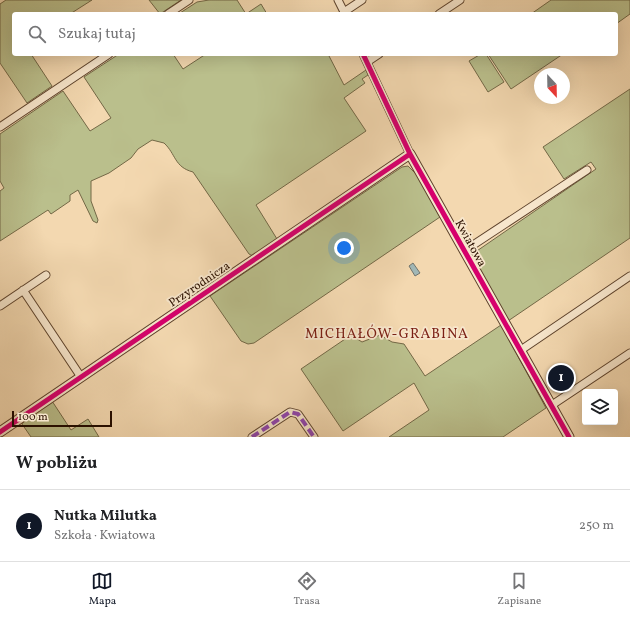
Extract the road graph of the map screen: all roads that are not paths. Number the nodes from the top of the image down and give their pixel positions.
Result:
1 (189, 0) edge
2 (338, 0) edge
3 (362, 0) edge
4 (460, 0) edge
5 (171, 12) edge
6 (344, 12) edge
7 (345, 12) edge
8 (442, 12) edge
9 (106, 56) edge
10 (364, 56) edge
11 (377, 56) edge
12 (367, 62) junction
13 (0, 127) edge
14 (410, 154) junction
15 (587, 170) dead end
16 (464, 251) junction
17 (46, 275) dead end
18 (630, 276) edge
19 (23, 290) junction
20 (0, 306) edge
21 (521, 350) junction
22 (630, 353) edge
23 (81, 376) junction
24 (552, 405) junction
25 (0, 432) edge
26 (254, 436) edge
27 (314, 437) edge
28 (569, 437) edge

1 - 5 street
2 - 6 street
3 - 7 street
4 - 8 street
9 - 13 street
10 - 12 street, Kwiatowa
11 - 12 street
12 - 14 street, Kwiatowa
14 - 16 street, Kwiatowa
14 - 23 street, Przyrodnicza
15 - 16 street
16 - 21 street, Kwiatowa
17 - 19 street
18 - 21 street
19 - 20 street
19 - 23 street
21 - 24 street, Kwiatowa
22 - 24 street
23 - 25 street, Przyrodnicza
24 - 28 street, Kwiatowa
26 - 27 street

